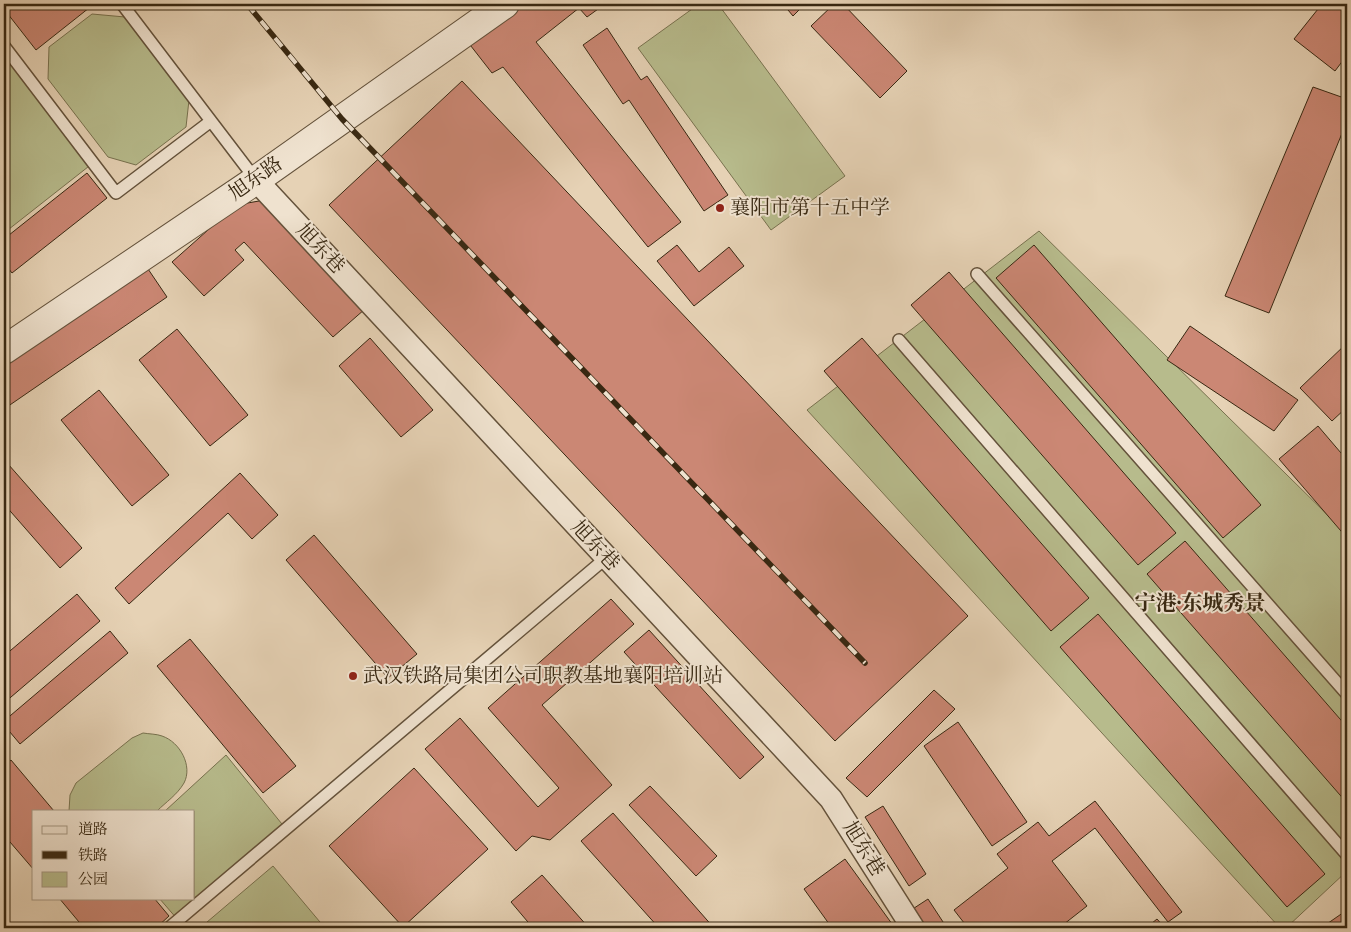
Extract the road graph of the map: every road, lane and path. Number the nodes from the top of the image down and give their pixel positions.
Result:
1 (122, 4) edge
2 (505, 4) edge
3 (4, 46) edge
4 (211, 121) junction
5 (256, 180) junction
6 (977, 274) dead end
7 (899, 340) dead end
8 (4, 350) edge
9 (606, 558) junction
10 (1347, 694) edge
11 (1347, 855) edge
12 (170, 927) dead end
13 (913, 928) edge

1 - 4 lane
2 - 5 street, 旭东路
3 - 4 lane
4 - 5 lane
5 - 8 street, 旭东路
5 - 9 street, 旭东巷
6 - 10 lane
7 - 11 lane
9 - 12 lane
9 - 13 street, 旭东巷

